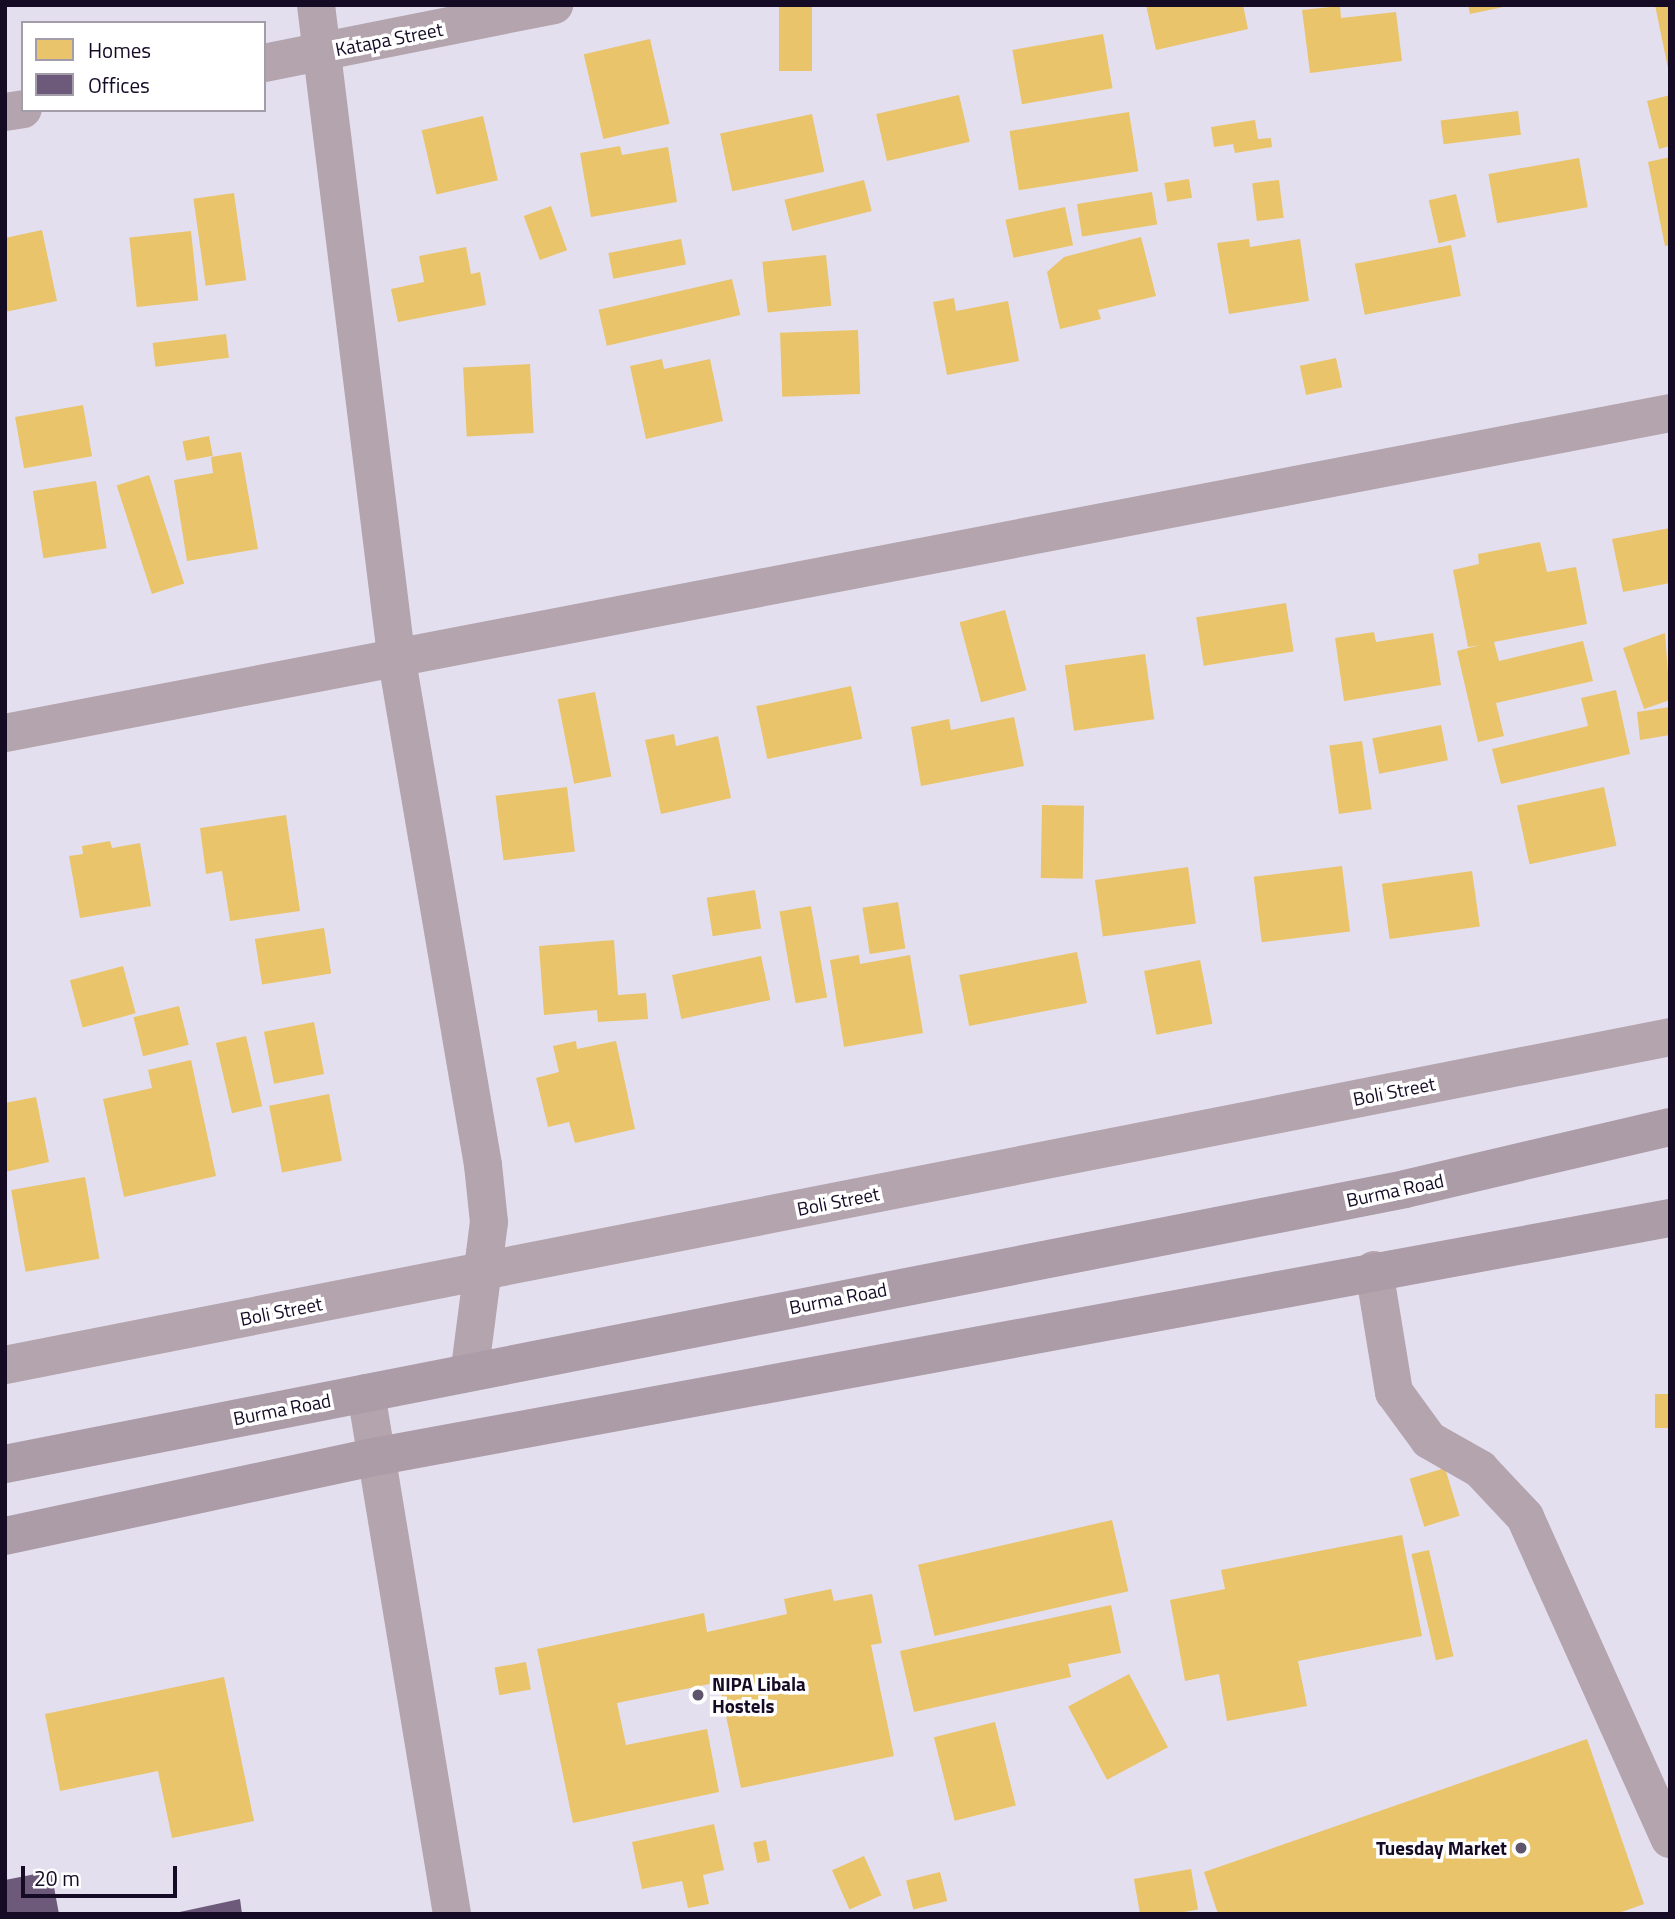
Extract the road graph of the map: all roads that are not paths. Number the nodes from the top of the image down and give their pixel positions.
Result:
1 (316, 5) edge
2 (554, 5) edge
3 (322, 52) junction
4 (266, 63) edge
5 (1670, 413) edge
6 (396, 655) junction
7 (5, 733) edge
8 (1670, 1037) edge
9 (1670, 1127) edge
10 (1670, 1219) edge
11 (1374, 1270) junction
12 (483, 1272) junction
13 (5, 1365) edge
14 (470, 1368) junction
15 (366, 1393) junction
16 (379, 1456) junction
17 (5, 1464) edge
18 (5, 1536) edge
19 (1670, 1839) edge
20 (452, 1914) edge

1 - 3 street
2 - 3 street, Katapa Street
3 - 4 street, Katapa Street
3 - 6 street
5 - 6 street
6 - 7 street
6 - 12 street
8 - 12 street, Boli Street
9 - 14 main road, Burma Road
10 - 11 main road
11 - 16 main road
11 - 19 street
12 - 13 street, Boli Street
12 - 14 street
14 - 15 main road, Burma Road
15 - 16 street
15 - 17 main road, Burma Road
16 - 18 main road
16 - 20 street

